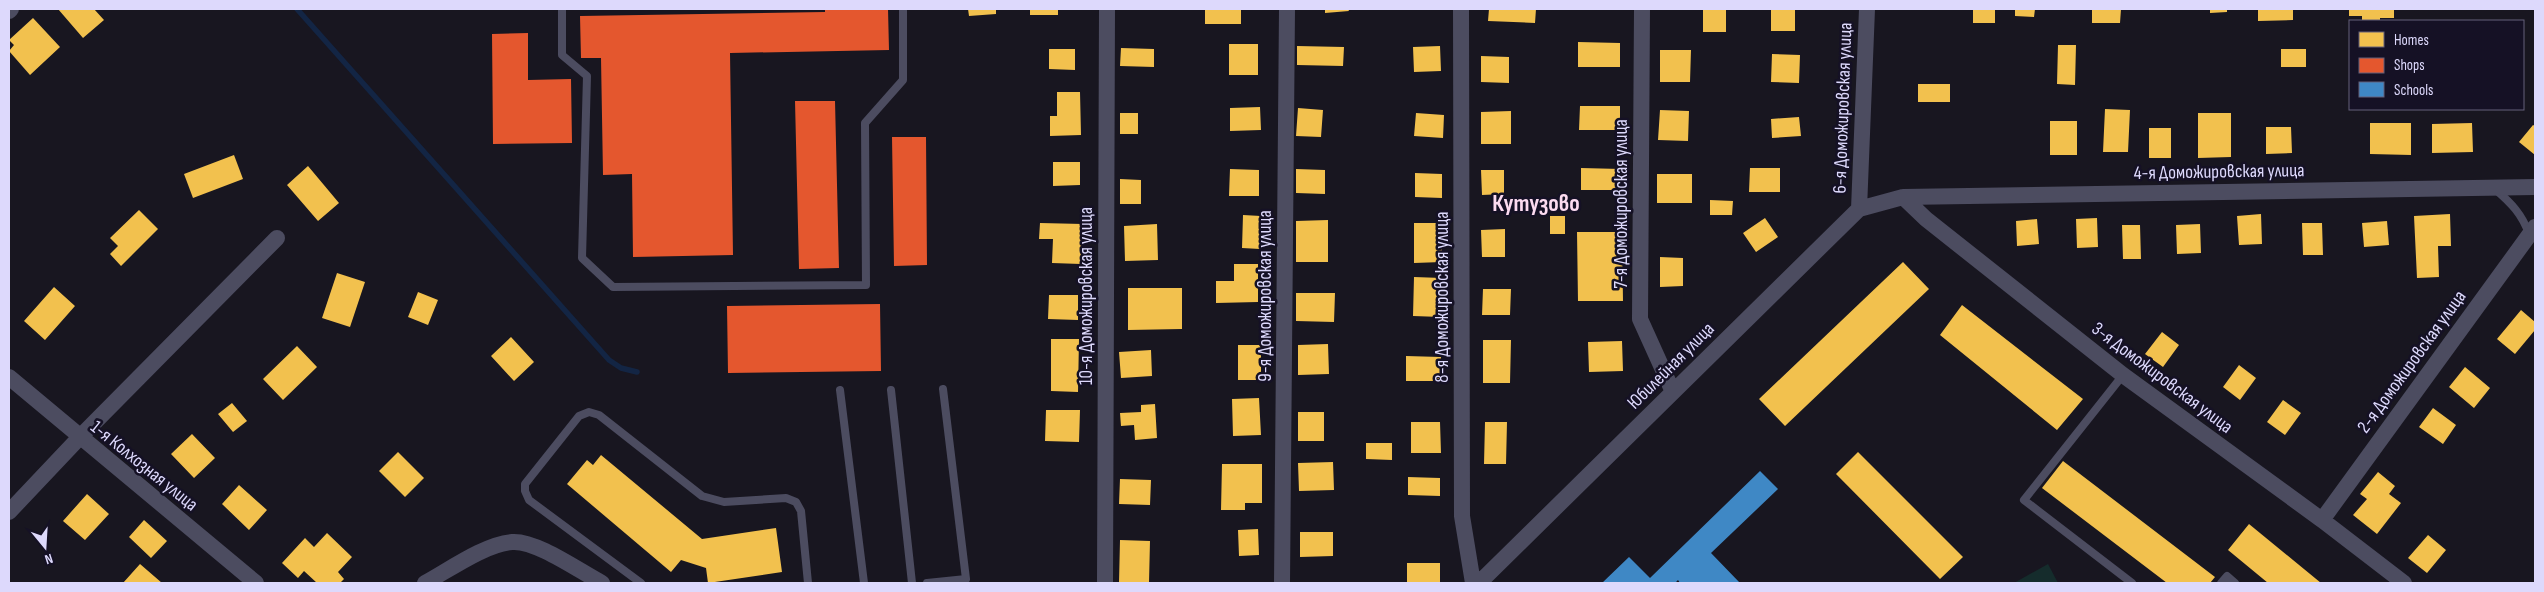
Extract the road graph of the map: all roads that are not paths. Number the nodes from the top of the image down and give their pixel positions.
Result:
1 (562, 9) edge
2 (903, 9) edge
3 (1107, 9) edge
4 (1288, 9) edge
5 (1461, 9) edge
6 (1642, 9) edge
7 (1867, 9) edge
8 (2535, 187) edge
9 (2494, 188) junction
10 (1903, 197) junction
11 (1859, 209) junction
12 (2532, 231) edge
13 (277, 238) dead end
14 (2123, 375) junction
15 (9, 377) edge
16 (943, 389) dead end
17 (840, 390) dead end
18 (890, 390) dead end
19 (1673, 392) junction
20 (78, 438) junction
21 (9, 512) edge
22 (2322, 520) junction
23 (256, 583) edge
24 (425, 583) edge
25 (602, 583) edge
26 (641, 583) edge
27 (808, 583) edge
28 (864, 583) edge
29 (912, 583) edge
30 (927, 583) edge
31 (1105, 583) edge
32 (1282, 583) edge
33 (1473, 583) edge
34 (1478, 583) edge
35 (2132, 583) edge
36 (2221, 583) edge
37 (2235, 583) edge
38 (2404, 583) edge

1 - 2 lane
3 - 31 street, 10-я Доможировская улица
4 - 32 street, 9-я Доможировская улица
5 - 33 street, 8-я Доможировская улица
6 - 19 street, 7-я Доможировская улица
7 - 11 street, 6-я Доможировская улица
8 - 9 street, 4-я Доможировская улица
9 - 10 street, 4-я Доможировская улица
9 - 12 lane
10 - 11 street, Юбилейная улица
10 - 14 street, 3-я Доможировская улица
11 - 19 street, Юбилейная улица
12 - 22 street, 2-я Доможировская улица
13 - 20 street
14 - 22 street, 3-я Доможировская улица
14 - 35 lane
15 - 20 street, 1-я Колхозная улица
16 - 30 lane
17 - 28 lane
18 - 29 lane
19 - 34 street, Юбилейная улица
20 - 21 street
20 - 23 street, 1-я Колхозная улица
22 - 38 street, 3-я Доможировская улица
24 - 25 street
26 - 27 lane
36 - 37 lane

